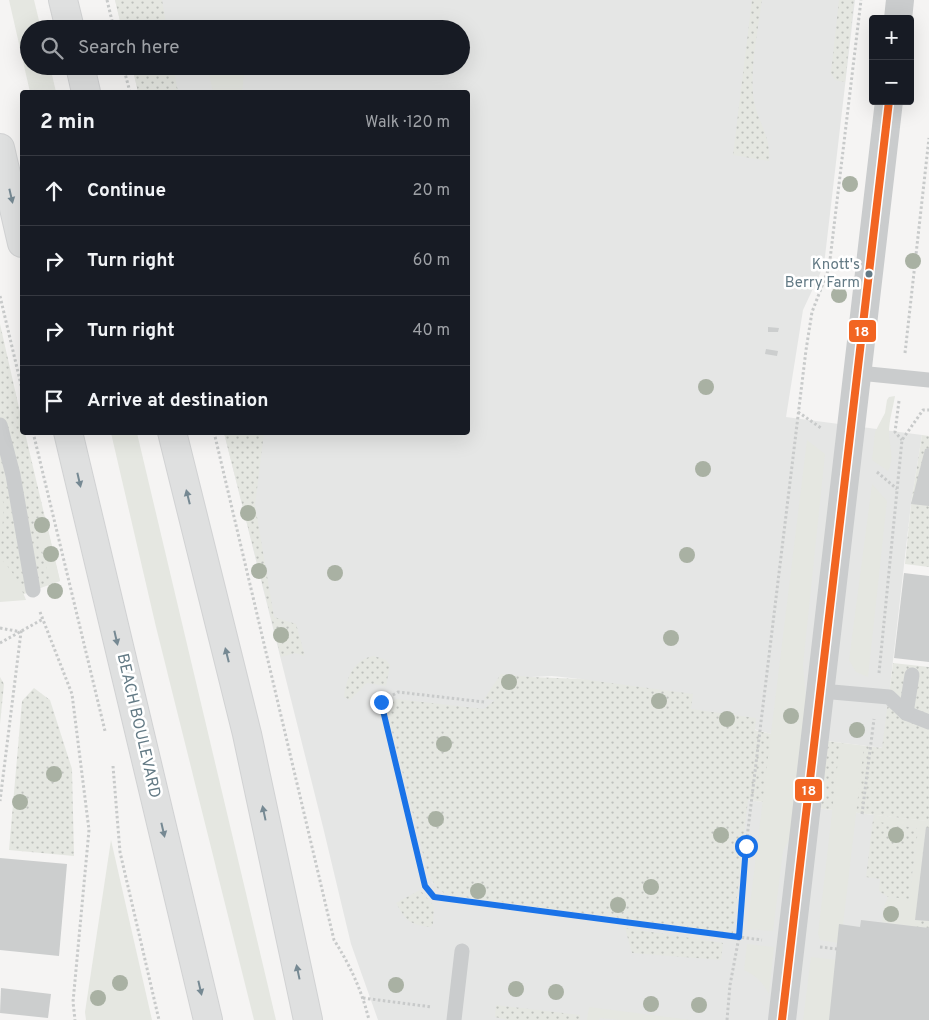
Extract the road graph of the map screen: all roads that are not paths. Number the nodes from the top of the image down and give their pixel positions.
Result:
1 (63, 0) edge
2 (900, 0) edge
3 (898, 15) edge
4 (68, 20) edge
5 (82, 75) edge
6 (86, 90) edge
7 (889, 105) edge
8 (0, 148) edge
9 (20, 234) edge
10 (858, 373) junction
11 (929, 380) edge
12 (0, 425) edge
13 (69, 435) edge
14 (173, 435) edge
15 (33, 590) road end
16 (912, 675) dead end
17 (821, 691) junction
18 (906, 713) junction
19 (929, 722) edge
20 (462, 951) dead end
21 (454, 1015) edge
22 (208, 1020) edge
23 (308, 1020) edge
24 (782, 1020) edge

1 - 4 main road
2 - 3 street
5 - 6 main road
7 - 10 street
8 -> 9 main road
10 - 11 lane
10 - 17 street
12 - 15 lane
13 -> 22 main road, BEACH BOULEVARD
23 -> 14 main road
16 - 18 lane
17 - 18 lane
17 - 24 street
18 - 19 lane
20 - 21 lane

